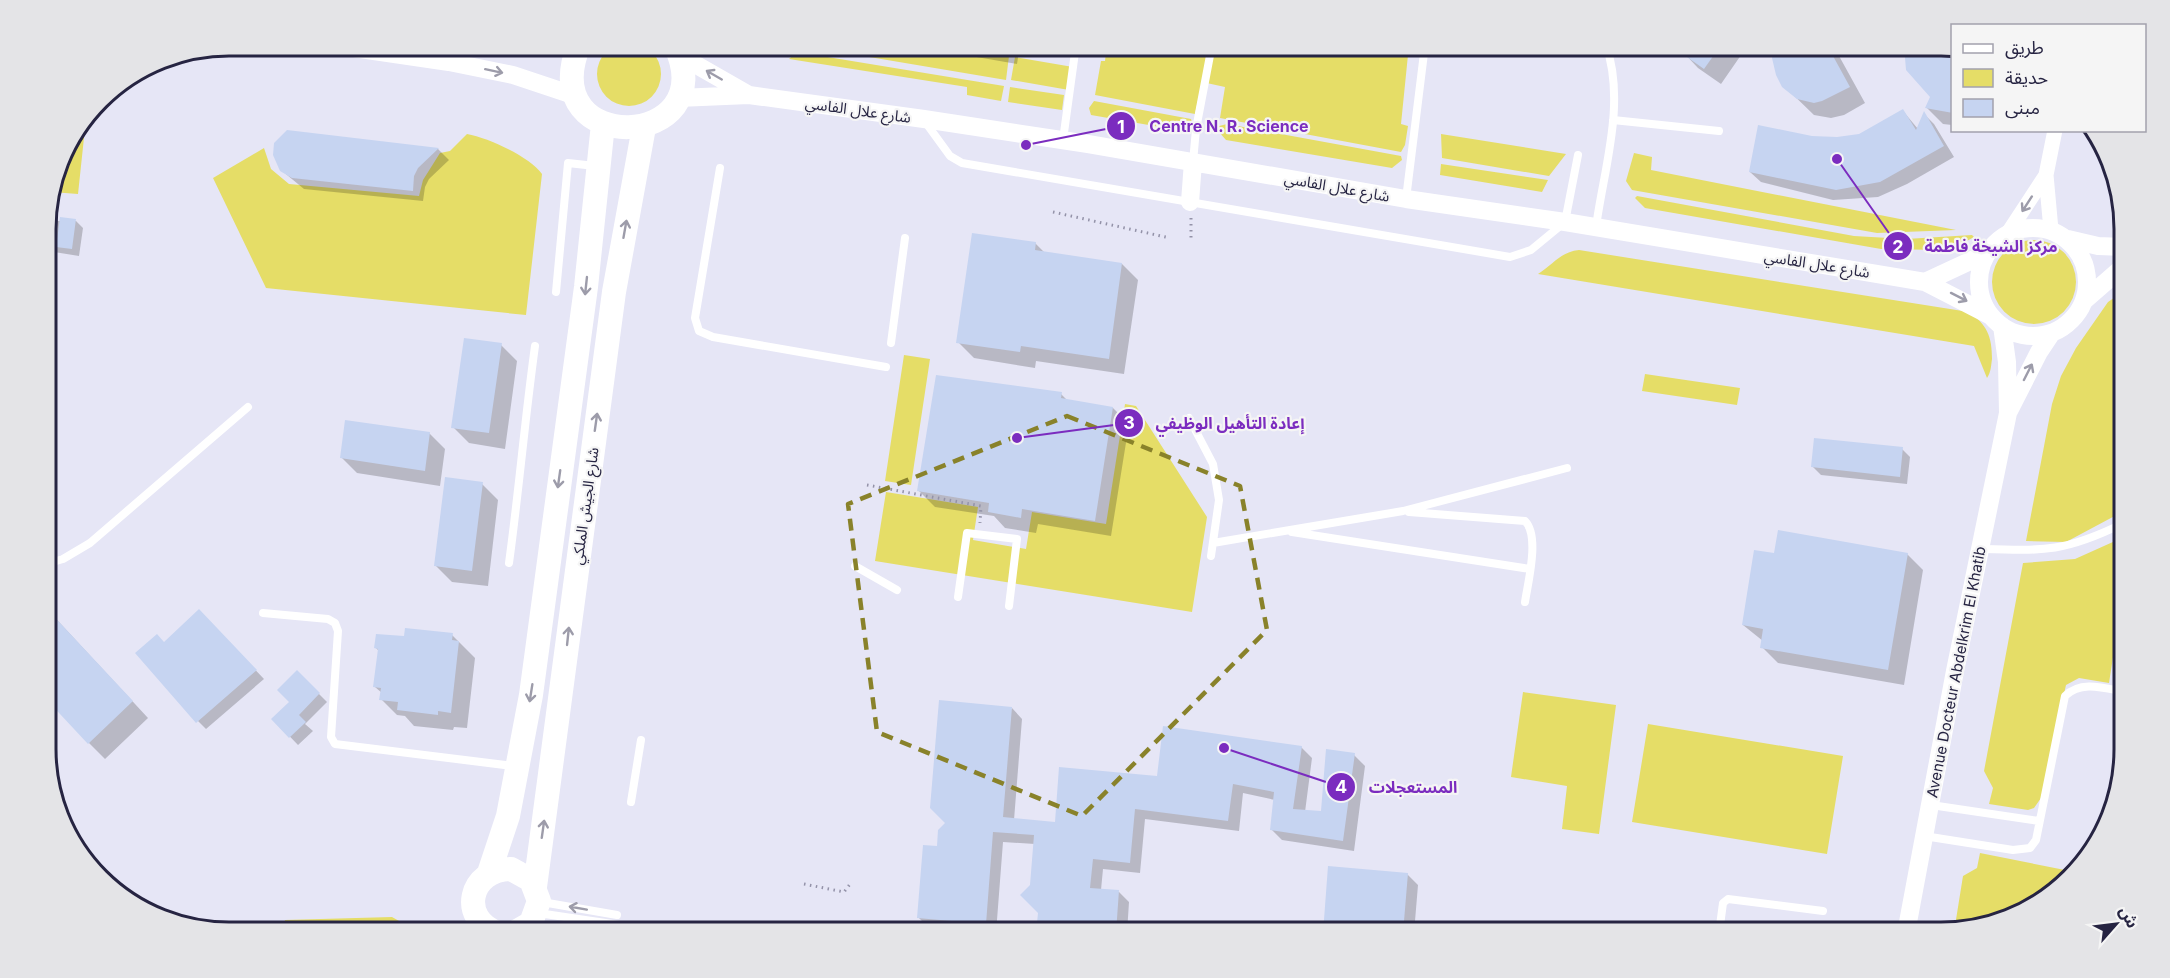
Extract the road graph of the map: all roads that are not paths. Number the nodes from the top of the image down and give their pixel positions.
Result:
1 (408, 56) edge
2 (576, 56) edge
3 (679, 56) edge
4 (687, 56) edge
5 (1074, 56) edge
6 (1210, 56) edge
7 (1424, 56) edge
8 (1608, 56) edge
9 (749, 95) junction
10 (576, 96) junction
11 (678, 98) junction
12 (924, 119) junction
13 (1613, 120) junction
14 (603, 123) junction
15 (644, 127) junction
16 (1719, 131) dead end
17 (2055, 132) edge
18 (1063, 140) junction
19 (1578, 155) dead end
20 (1193, 162) junction
21 (598, 167) junction
22 (720, 168) dead end
23 (2046, 175) junction
24 (1406, 199) junction
25 (1190, 202) junction
26 (1565, 222) junction
27 (1596, 228) junction
28 (2051, 230) junction
29 (2008, 233) junction
30 (905, 238) dead end
31 (2068, 239) junction
32 (2114, 247) edge
33 (1984, 254) junction
34 (2114, 275) edge
35 (1925, 282) junction
36 (556, 292) dead end
37 (2085, 300) junction
38 (1996, 321) junction
39 (2051, 334) junction
40 (891, 343) dead end
41 (535, 346) dead end
42 (886, 367) dead end
43 (248, 407) dead end
44 (2008, 412) junction
45 (1189, 418) dead end
46 (1567, 468) dead end
47 (1403, 511) junction
48 (2114, 528) edge
49 (1285, 530) junction
50 (1213, 543) junction
51 (1979, 549) junction
52 (1211, 556) dead end
53 (56, 561) edge
54 (509, 563) dead end
55 (855, 566) dead end
56 (1530, 569) junction
57 (897, 590) dead end
58 (958, 597) dead end
59 (1525, 602) dead end
60 (1009, 606) dead end
61 (263, 613) dead end
62 (2114, 690) edge
63 (641, 740) dead end
64 (517, 766) junction
65 (631, 802) dead end
66 (1930, 805) junction
67 (2039, 821) junction
68 (1924, 836) junction
69 (489, 873) junction
70 (1823, 911) dead end
71 (617, 915) dead end
72 (528, 916) edge
73 (483, 922) edge
74 (583, 922) edge
75 (1720, 922) edge
76 (1908, 922) edge

1 -> 10 street
2 - 10 main road
3 - 11 main road
9 -> 4 street, شارع علال الفاسي
5 - 18 lane
6 - 20 lane
7 - 24 lane
8 - 13 lane
9 - 11 street, شارع علال الفاسي
9 - 12 street, شارع علال الفاسي
10 - 14 main road
11 - 15 main road
12 - 18 street, شارع علال الفاسي
12 - 25 lane
13 - 16 lane
13 - 27 lane
14 - 15 main road
14 - 21 main road, شارع الجيش الملكي
72 -> 15 main road, شارع الجيش الملكي
17 - 23 street
18 - 20 street, شارع علال الفاسي
19 - 26 lane
20 - 24 street, شارع علال الفاسي
20 - 25 street
21 - 36 lane
21 -> 64 main road, شارع الجيش الملكي
22 - 42 lane
23 - 28 street
23 -> 29 street
24 - 26 street, شارع علال الفاسي
25 - 26 lane
26 - 27 street, شارع علال الفاسي
27 - 35 street, شارع علال الفاسي
28 - 29 street
28 - 31 street
29 - 33 street
30 - 40 lane
31 - 32 street
31 - 37 street
33 - 35 street
33 - 38 street
34 - 37 street
35 -> 38 street, شارع علال الفاسي
37 - 39 street
38 - 39 street
38 - 44 street
44 -> 39 street
41 - 54 lane
43 - 53 lane
44 - 51 street, Avenue Docteur Abdelkrim El Khatib
45 - 50 lane
46 - 47 lane
47 - 49 lane
47 - 56 lane
48 - 51 lane
49 - 50 lane
49 - 56 lane
50 - 52 lane
51 - 66 street, Avenue Docteur Abdelkrim El Khatib
55 - 57 lane
56 - 59 lane
58 - 60 lane
61 - 64 lane
62 - 67 lane
63 - 65 lane
64 - 69 main road, شارع الجيش الملكي
66 - 67 lane
66 - 68 street, Avenue Docteur Abdelkrim El Khatib
67 - 68 lane
68 - 76 street, Avenue Docteur Abdelkrim El Khatib
69 - 72 main road
69 - 73 main road, شارع الجيش الملكي
70 - 75 lane
71 -> 72 lane
72 - 74 lane

